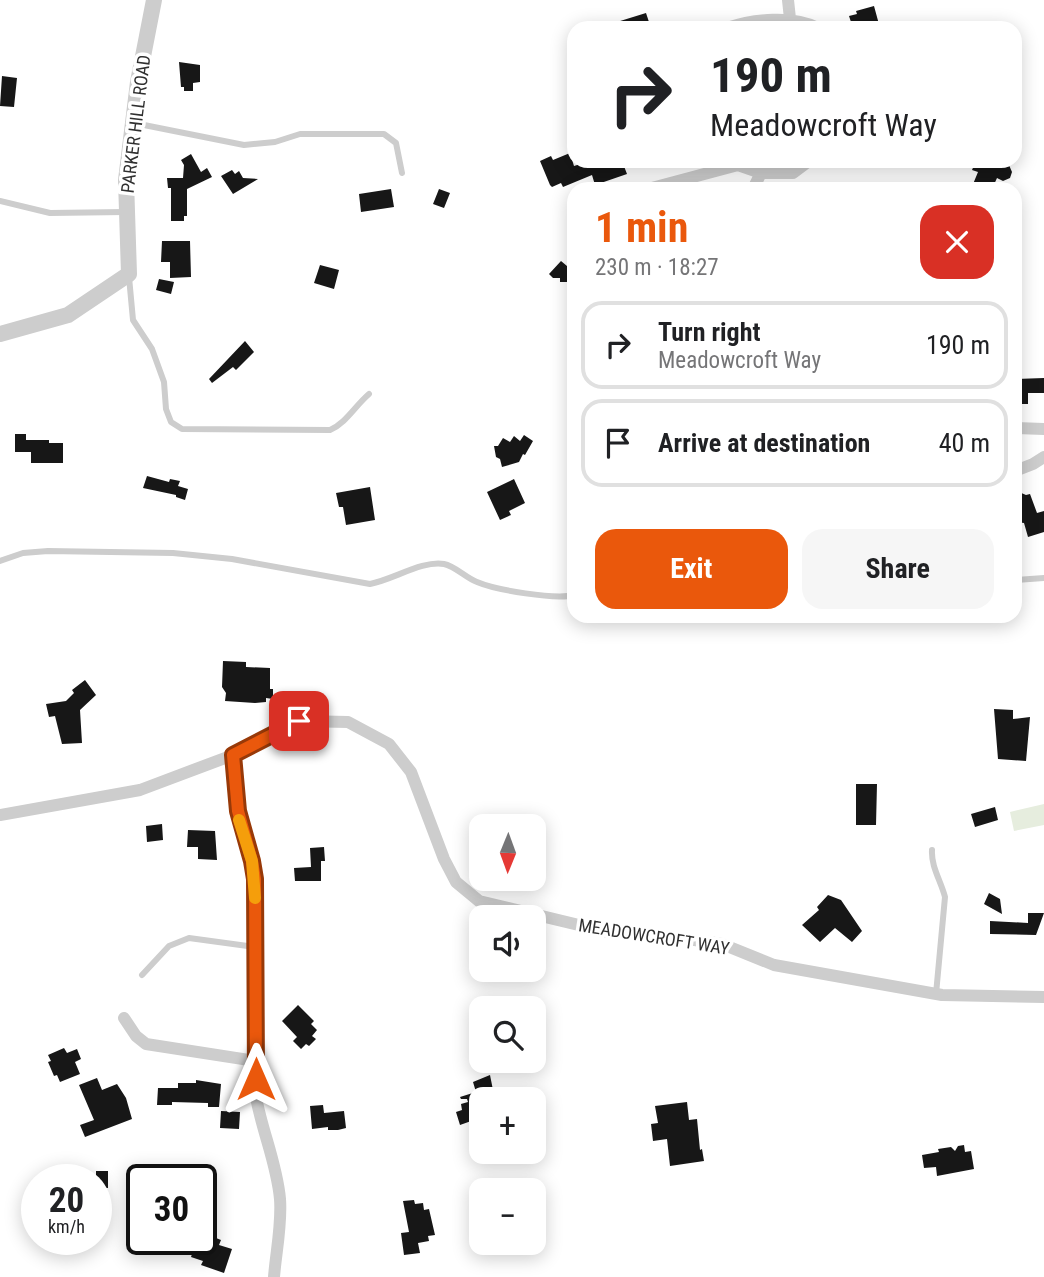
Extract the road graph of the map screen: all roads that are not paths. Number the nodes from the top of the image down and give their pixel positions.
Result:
1 (154, 0) edge
2 (788, 0) edge
3 (791, 21) edge
4 (133, 123) junction
5 (724, 168) edge
6 (769, 168) edge
7 (800, 168) edge
8 (402, 173) dead end
9 (673, 182) edge
10 (0, 201) edge
11 (127, 212) junction
12 (129, 274) junction
13 (0, 334) edge
14 (369, 394) dead end
15 (1022, 428) edge
16 (1044, 429) edge
17 (1044, 457) edge
18 (1022, 468) edge
19 (0, 561) edge
20 (1044, 578) edge
21 (1022, 580) edge
22 (567, 595) edge
23 (233, 755) junction
24 (0, 815) edge
25 (932, 850) dead end
26 (255, 947) junction
27 (142, 975) dead end
28 (936, 994) junction
29 (1044, 997) edge
30 (124, 1018) dead end
31 (256, 1061) junction
32 (274, 1277) edge

1 - 4 street, PARKER HILL ROAD
2 - 3 street
4 - 8 lane
4 - 11 street, PARKER HILL ROAD
5 - 9 street
6 - 7 street
10 - 11 lane
11 - 12 street, PARKER HILL ROAD
12 - 13 street
12 - 14 lane
15 - 16 street
17 - 18 street
19 - 22 lane
20 - 21 lane
23 - 24 street, MEADOWCROFT WAY
23 - 26 street
23 - 28 street, MEADOWCROFT WAY
25 - 28 lane
26 - 27 lane
26 - 31 street
28 - 29 street, MEADOWCROFT WAY
30 - 31 street
31 - 32 street

